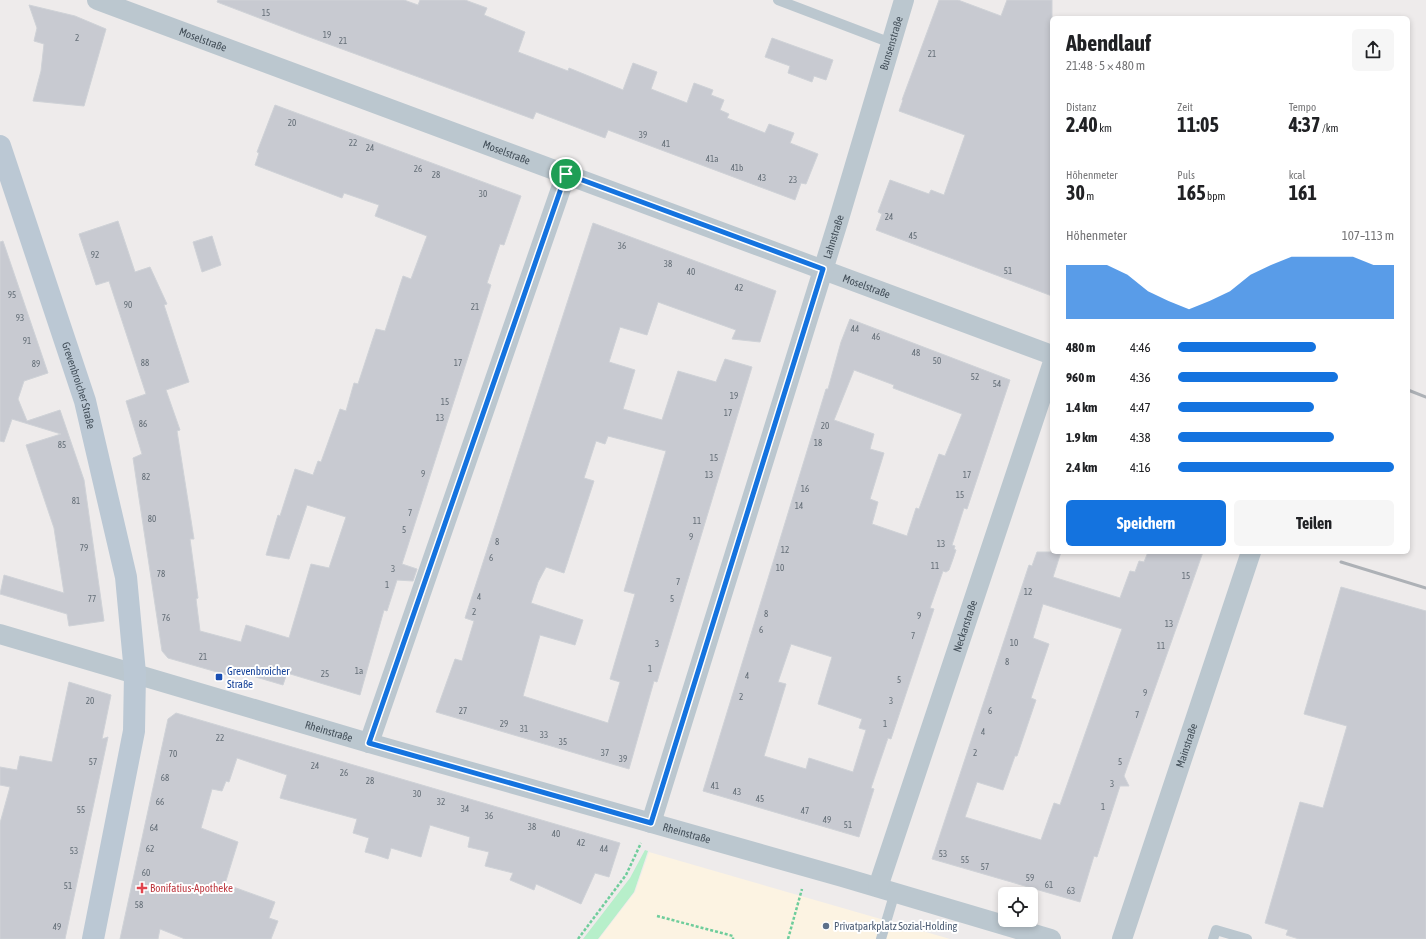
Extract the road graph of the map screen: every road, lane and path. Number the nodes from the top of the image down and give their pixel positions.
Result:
1 (96, 0) edge
2 (778, 0) edge
3 (904, 0) edge
4 (891, 43) junction
5 (878, 86) joint
6 (0, 146) edge
7 (566, 174) junction
8 (823, 269) junction
9 (1050, 354) edge
10 (1050, 371) edge
11 (1250, 554) edge
12 (0, 634) edge
13 (134, 673) junction
14 (369, 743) junction
15 (651, 823) junction
16 (809, 867) junction
17 (887, 890) junction
18 (658, 916) dead end
19 (92, 939) edge
20 (578, 939) edge
21 (733, 939) edge
22 (788, 939) edge
23 (882, 939) edge
24 (1051, 939) edge
25 (1122, 939) edge
26 (1213, 939) edge
27 (1247, 939) edge

1 - 7 street, Moselstraße
2 - 4 lane
3 - 4 street, Bunsenstraße
4 - 5 street, Bunsenstraße
5 - 8 street, Lahnstraße
6 - 13 main road, Grevenbroicher Straße
7 - 8 street, Moselstraße
7 - 14 street
8 - 9 street, Moselstraße
8 - 15 street, Lahnstraße
10 - 17 street, Neckarstraße
11 - 25 street, Mainstraße
12 - 13 street, Rheinstraße
13 - 14 street, Rheinstraße
13 - 19 main road, Grevenbroicher Straße
14 - 15 street, Rheinstraße
15 - 16 street, Rheinstraße
15 - 20 path
16 - 17 street, Rheinstraße
16 - 22 path
17 - 23 lane
17 - 24 street, Rheinstraße
18 - 21 path
26 - 27 lane

